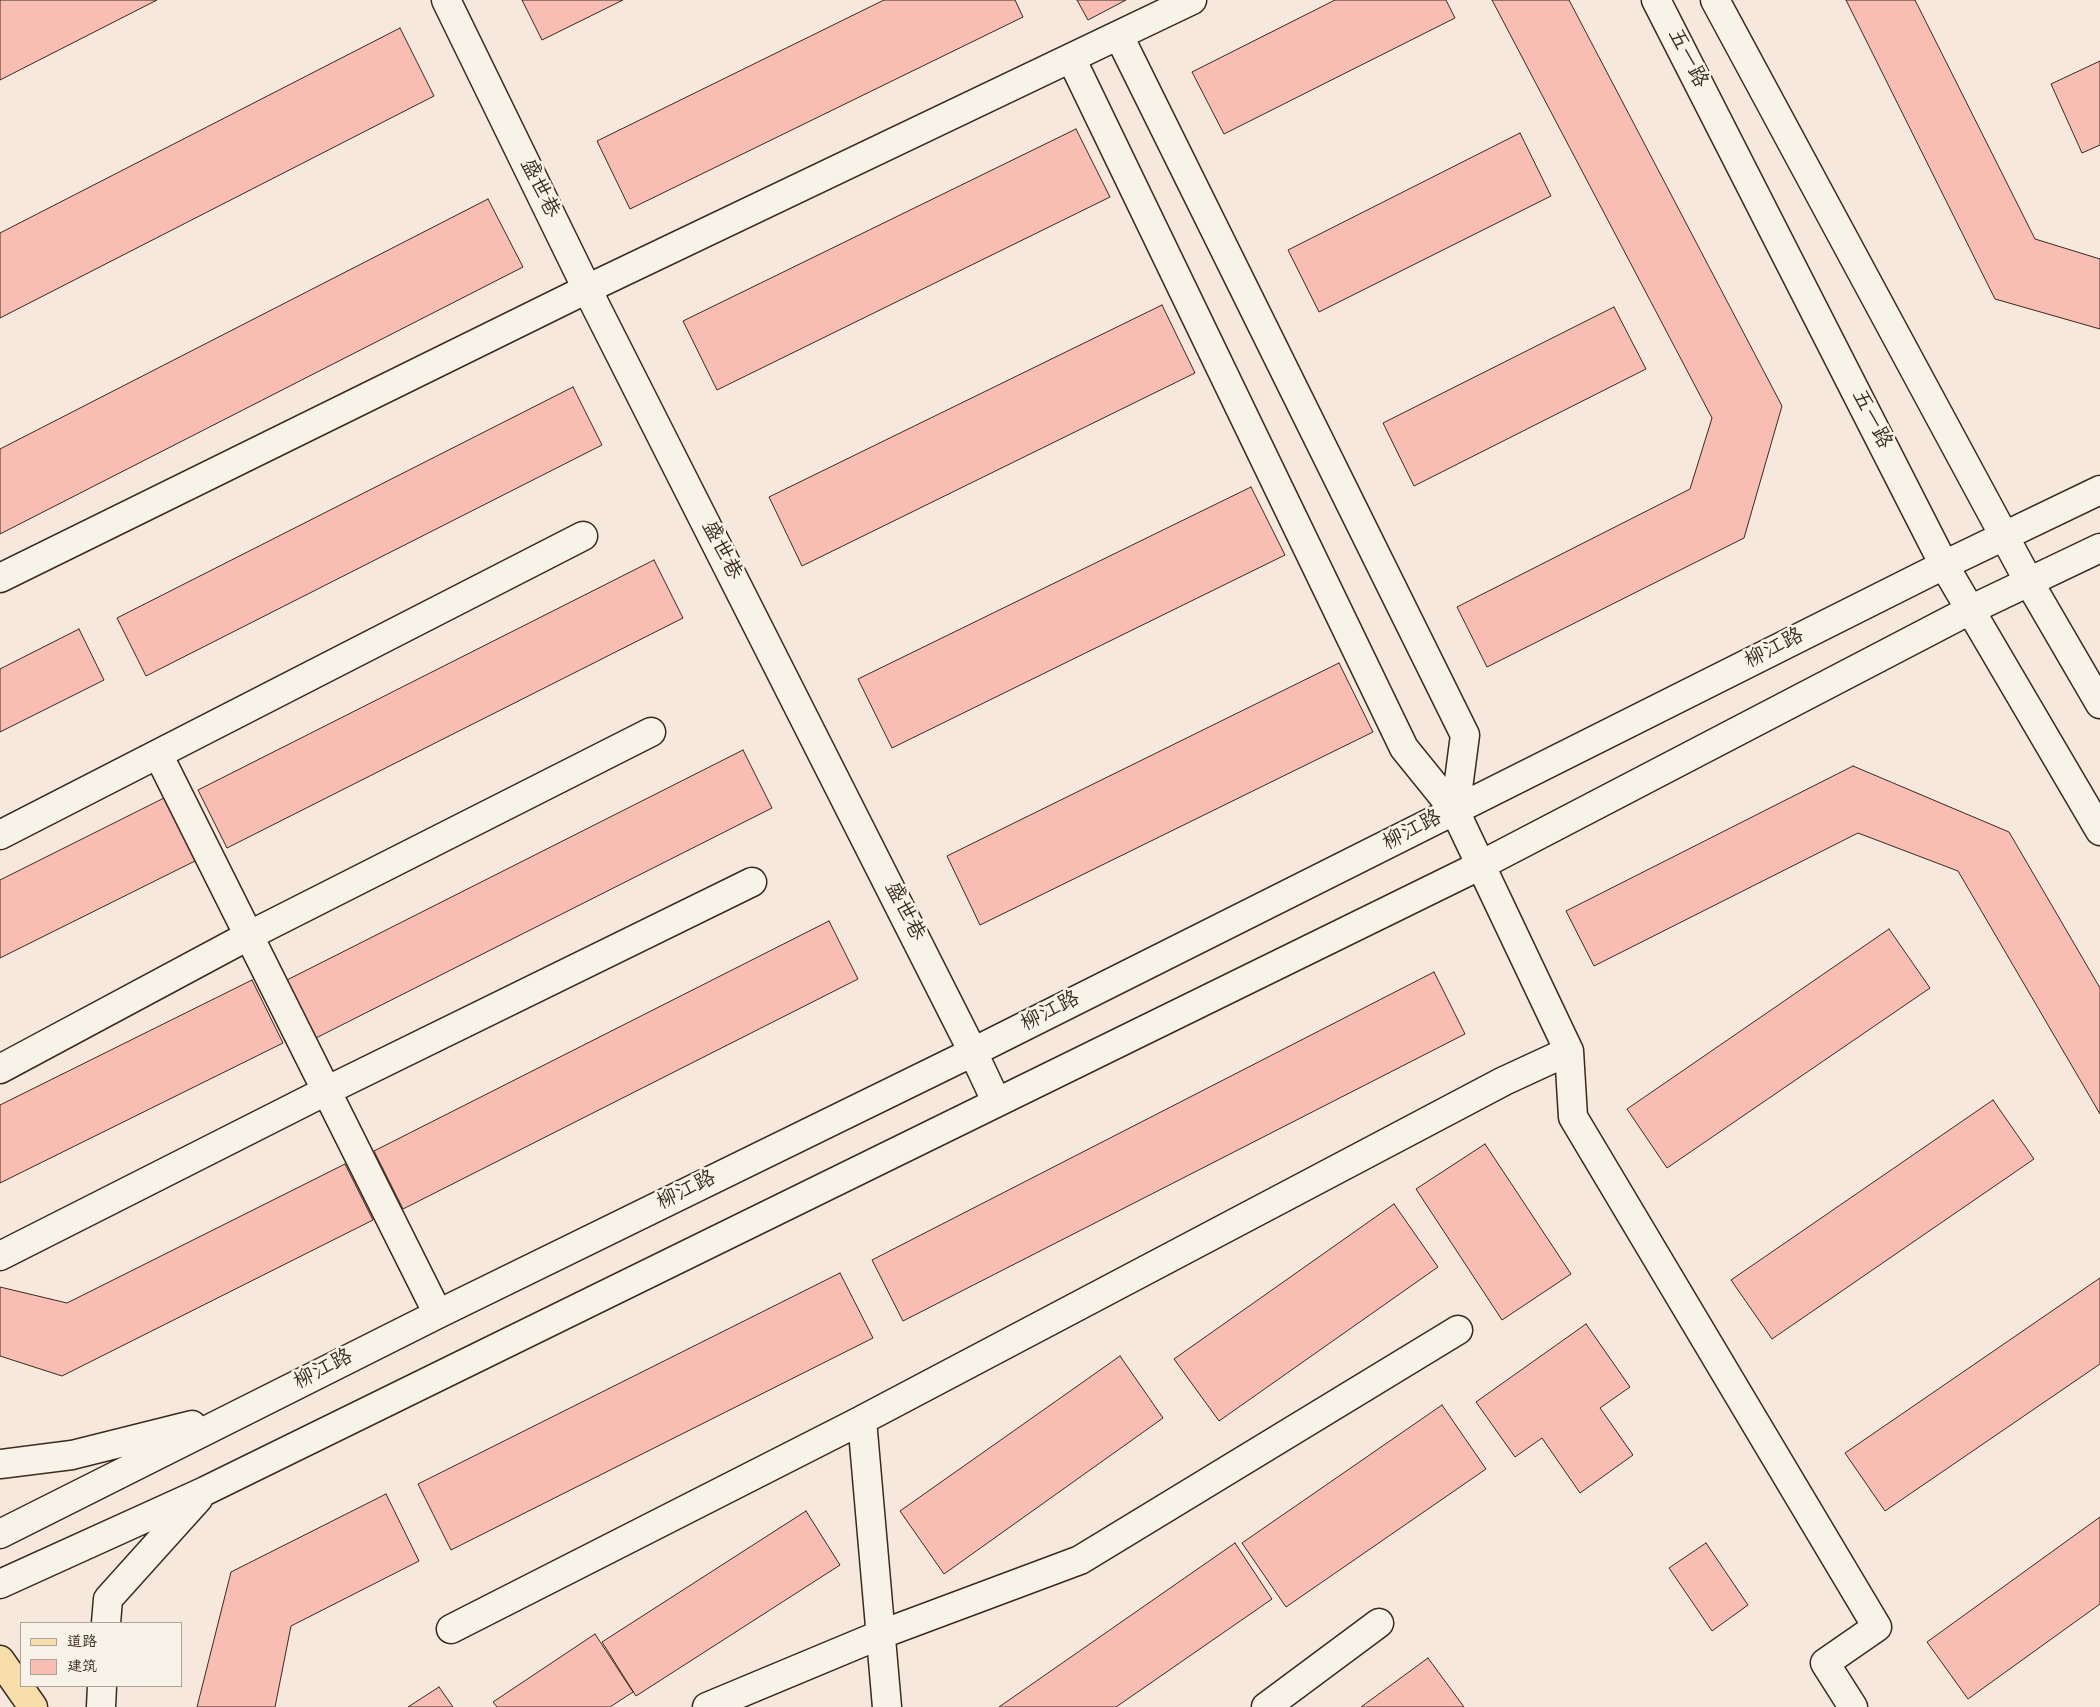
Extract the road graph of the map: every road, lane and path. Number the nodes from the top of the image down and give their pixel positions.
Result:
1 (446, 0) edge
2 (1192, 0) edge
3 (1656, 0) edge
4 (1715, 0) edge
5 (1119, 36) junction
6 (1071, 58) junction
7 (588, 289) junction
8 (2100, 490) edge
9 (583, 536) dead end
10 (2004, 536) junction
11 (2100, 548) edge
12 (1944, 565) junction
13 (0, 578) edge
14 (2029, 582) junction
15 (1970, 610) junction
16 (2100, 704) edge
17 (651, 732) dead end
18 (158, 754) junction
19 (1455, 811) junction
20 (2100, 831) edge
21 (0, 835) edge
22 (1481, 864) junction
23 (752, 882) dead end
24 (248, 936) junction
25 (1569, 1051) junction
26 (973, 1052) junction
27 (0, 1069) edge
28 (326, 1091) junction
29 (996, 1101) junction
30 (0, 1256) edge
31 (438, 1314) junction
32 (1458, 1330) dead end
33 (239, 1414) junction
34 (862, 1420) junction
35 (0, 1464) edge
36 (205, 1491) junction
37 (0, 1534) edge
38 (0, 1584) edge
39 (106, 1622) edge
40 (1379, 1623) dead end
41 (451, 1629) dead end
42 (882, 1634) junction
43 (0, 1660) edge
44 (102, 1687) edge
45 (33, 1707) edge
46 (101, 1707) edge
47 (707, 1707) edge
48 (887, 1707) edge
49 (1266, 1707) edge
50 (1853, 1707) edge

1 - 7 street, 盛世巷
2 - 5 street
3 - 12 street, 五一路
4 - 10 street
5 - 6 street
5 - 19 street
6 - 7 street
6 - 19 street
7 - 13 street
7 - 26 street, 盛世巷
8 - 10 street, 柳江路
9 - 18 street
10 - 12 street, 柳江路
10 - 14 street
11 - 14 street
12 - 15 street, 五一路
12 - 19 street, 柳江路
14 - 15 street
14 - 16 street
15 - 20 street, 五一路
15 - 22 street
17 - 24 street
18 - 21 street
18 - 24 street
19 - 22 street
19 - 26 street, 柳江路
22 - 25 street
22 - 29 street
23 - 28 street
24 - 27 street
24 - 28 street
25 - 34 street
25 - 50 street
26 - 29 street, 盛世巷
26 - 31 street, 柳江路
28 - 30 street
28 - 31 street
29 - 36 street
31 - 33 street, 柳江路
32 - 42 street
33 - 35 street
33 - 37 street, 柳江路
34 - 41 street
34 - 42 street
36 - 38 street
36 - 39 street
40 - 49 street
42 - 47 street
42 - 48 street
43 - 45 main road
44 - 46 street

